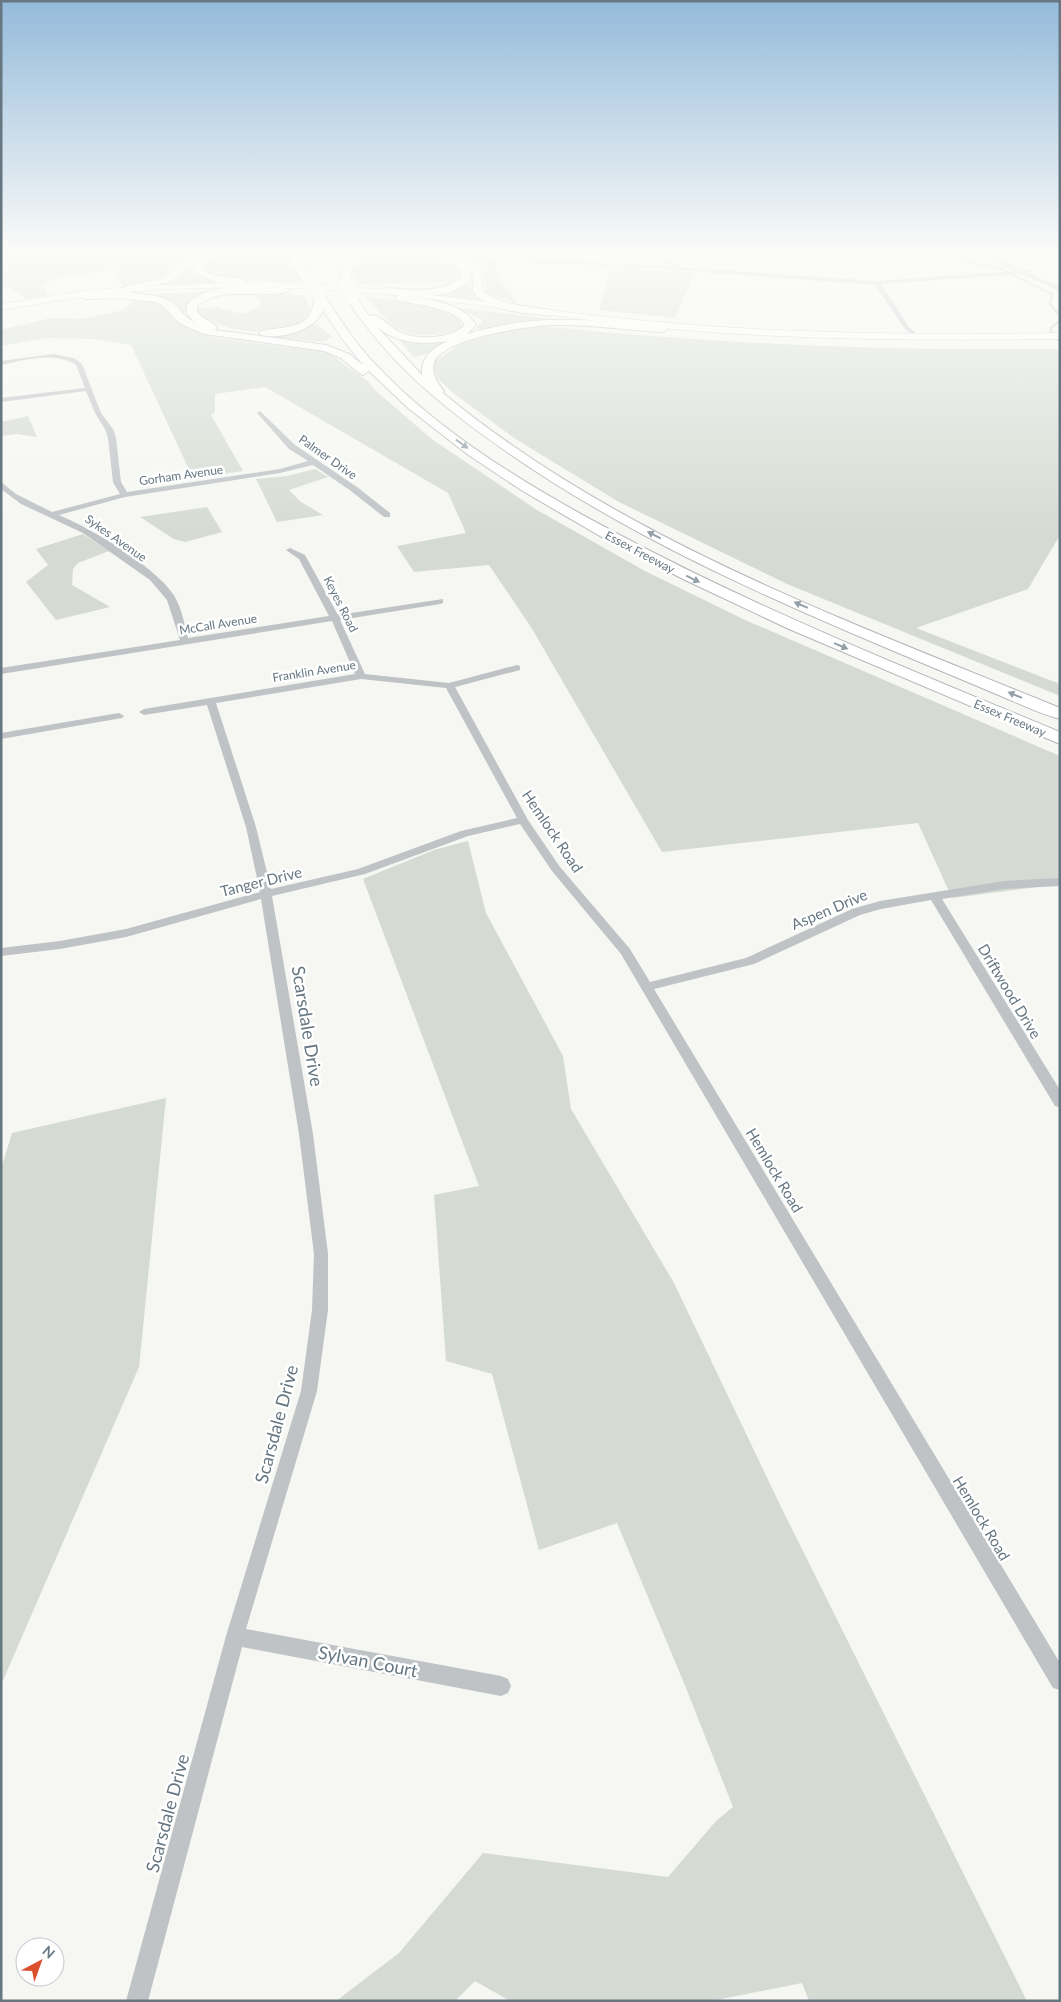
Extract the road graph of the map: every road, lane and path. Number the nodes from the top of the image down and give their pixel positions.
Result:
1 (321, 347) edge
2 (355, 347) edge
3 (388, 347) edge
4 (445, 347) edge
5 (1, 363) edge
6 (89, 389) junction
7 (1, 400) edge
8 (260, 413) dead end
9 (462, 414) junction
10 (443, 431) junction
11 (314, 462) junction
12 (1, 484) edge
13 (125, 495) junction
14 (53, 514) junction
15 (387, 516) dead end
16 (290, 550) dead end
17 (440, 601) dead end
18 (335, 618) junction
19 (185, 642) junction
20 (517, 668) dead end
21 (1, 671) edge
22 (361, 676) junction
23 (449, 686) junction
24 (210, 700) junction
25 (144, 712) dead end
26 (1060, 714) edge
27 (119, 716) dead end
28 (1, 736) edge
29 (1060, 739) edge
30 (523, 820) junction
31 (1060, 882) edge
32 (266, 894) junction
33 (934, 895) junction
34 (1, 952) edge
35 (647, 987) junction
36 (1060, 1102) edge
37 (235, 1636) junction
38 (1060, 1681) edge
39 (501, 1686) dead end
40 (137, 2001) edge

1 - 10 highway
2 - 10 highway, Essex Freeway
3 - 9 highway, Essex Freeway
4 - 9 highway
5 - 6 street
6 - 7 street
6 - 13 street
8 - 11 street, Palmer Drive
26 -> 9 highway, Essex Freeway
10 -> 29 highway, Essex Freeway
11 - 13 street, Gorham Avenue
11 - 15 street, Palmer Drive
12 - 14 street, Sykes Avenue
13 - 14 street, Gorham Avenue
14 - 19 street, Sykes Avenue
16 - 18 street, Keyes Road
17 - 18 street, McCall Avenue
18 - 19 street, McCall Avenue
18 - 22 street, Keyes Road
19 - 21 street, McCall Avenue
20 - 23 street, Franklin Avenue
22 - 23 street, Franklin Avenue
22 - 24 street, Franklin Avenue
23 - 30 street, Hemlock Road
24 - 25 street, Franklin Avenue
24 - 32 street, Scarsdale Drive
27 - 28 street
30 - 32 street, Tanger Drive
30 - 35 street, Hemlock Road
31 - 33 street, Aspen Drive
32 - 34 street, Tanger Drive
32 - 37 street, Scarsdale Drive
33 - 35 street, Aspen Drive
33 - 36 street, Driftwood Drive
35 - 38 street, Hemlock Road
37 - 39 street, Sylvan Court
37 - 40 street, Scarsdale Drive

